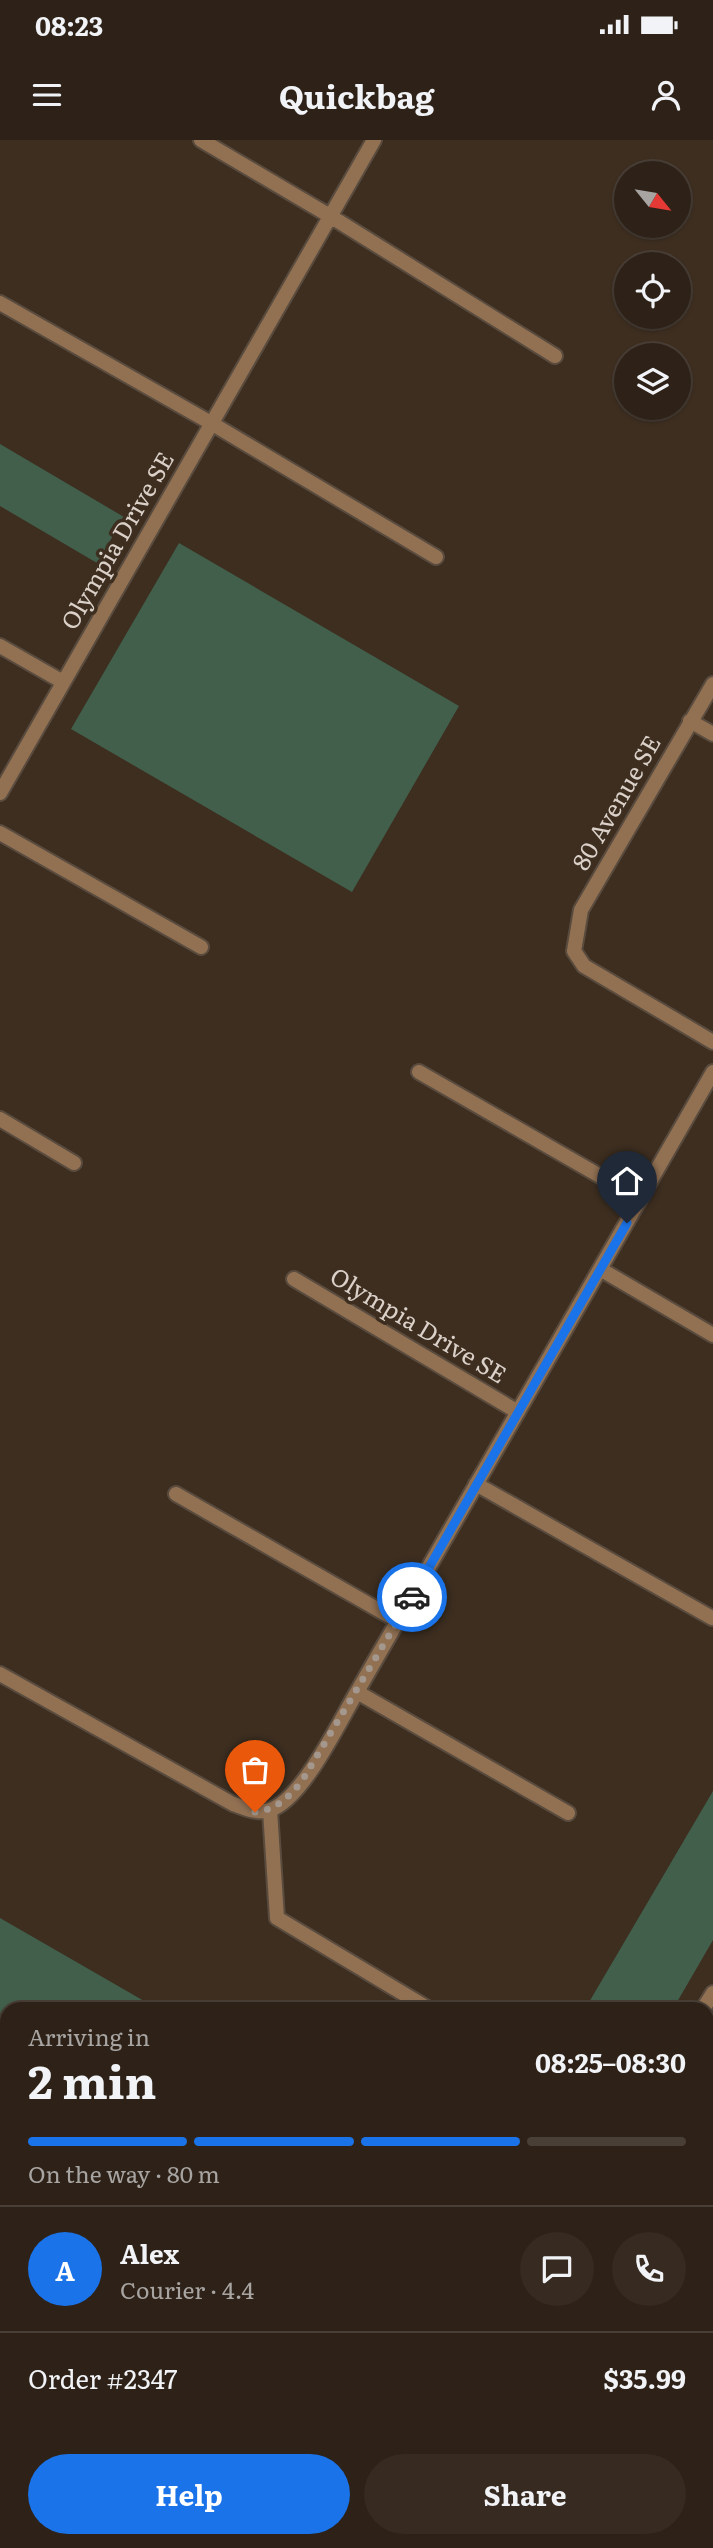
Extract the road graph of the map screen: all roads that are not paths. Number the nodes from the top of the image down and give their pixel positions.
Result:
1 (201, 140) edge
2 (374, 140) edge
3 (330, 216) junction
4 (0, 303) edge
5 (555, 356) dead end
6 (211, 423) junction
7 (436, 557) dead end
8 (0, 646) edge
9 (63, 682) junction
10 (713, 684) edge
11 (690, 722) junction
12 (713, 734) edge
13 (0, 793) edge
14 (0, 833) edge
15 (201, 947) dead end
16 (713, 1042) edge
17 (419, 1072) dead end
18 (713, 1072) edge
19 (0, 1119) edge
20 (74, 1163) dead end
21 (640, 1199) junction
22 (600, 1269) junction
23 (294, 1279) dead end
24 (713, 1335) edge
25 (518, 1412) junction
26 (476, 1485) junction
27 (176, 1494) dead end
28 (712, 1618) edge
29 (398, 1621) junction
30 (0, 1674) edge
31 (357, 1692) junction
32 (270, 1810) junction
33 (568, 1813) dead end
34 (417, 2002) edge

1 - 3 street
2 - 3 street, Olympia Drive SE
3 - 5 street
3 - 6 street, Olympia Drive SE
4 - 6 street
6 - 7 street
6 - 9 street, Olympia Drive SE
8 - 9 street
9 - 13 street, Olympia Drive SE
10 - 11 street, 80 Avenue SE
11 - 12 street
11 - 16 street, 80 Avenue SE
14 - 15 street
17 - 21 street
18 - 21 street, Olympia Drive SE
19 - 20 street
21 - 22 street, Olympia Drive SE
22 - 24 street
22 - 25 street, Olympia Drive SE
23 - 25 street, Olympia Drive SE
25 - 26 street, Olympia Drive SE
26 - 28 street
26 - 29 street, Olympia Drive SE
27 - 29 street
29 - 31 street, Olympia Drive SE
30 - 32 street
31 - 32 street, Olympia Drive SE
31 - 33 street
32 - 34 street

